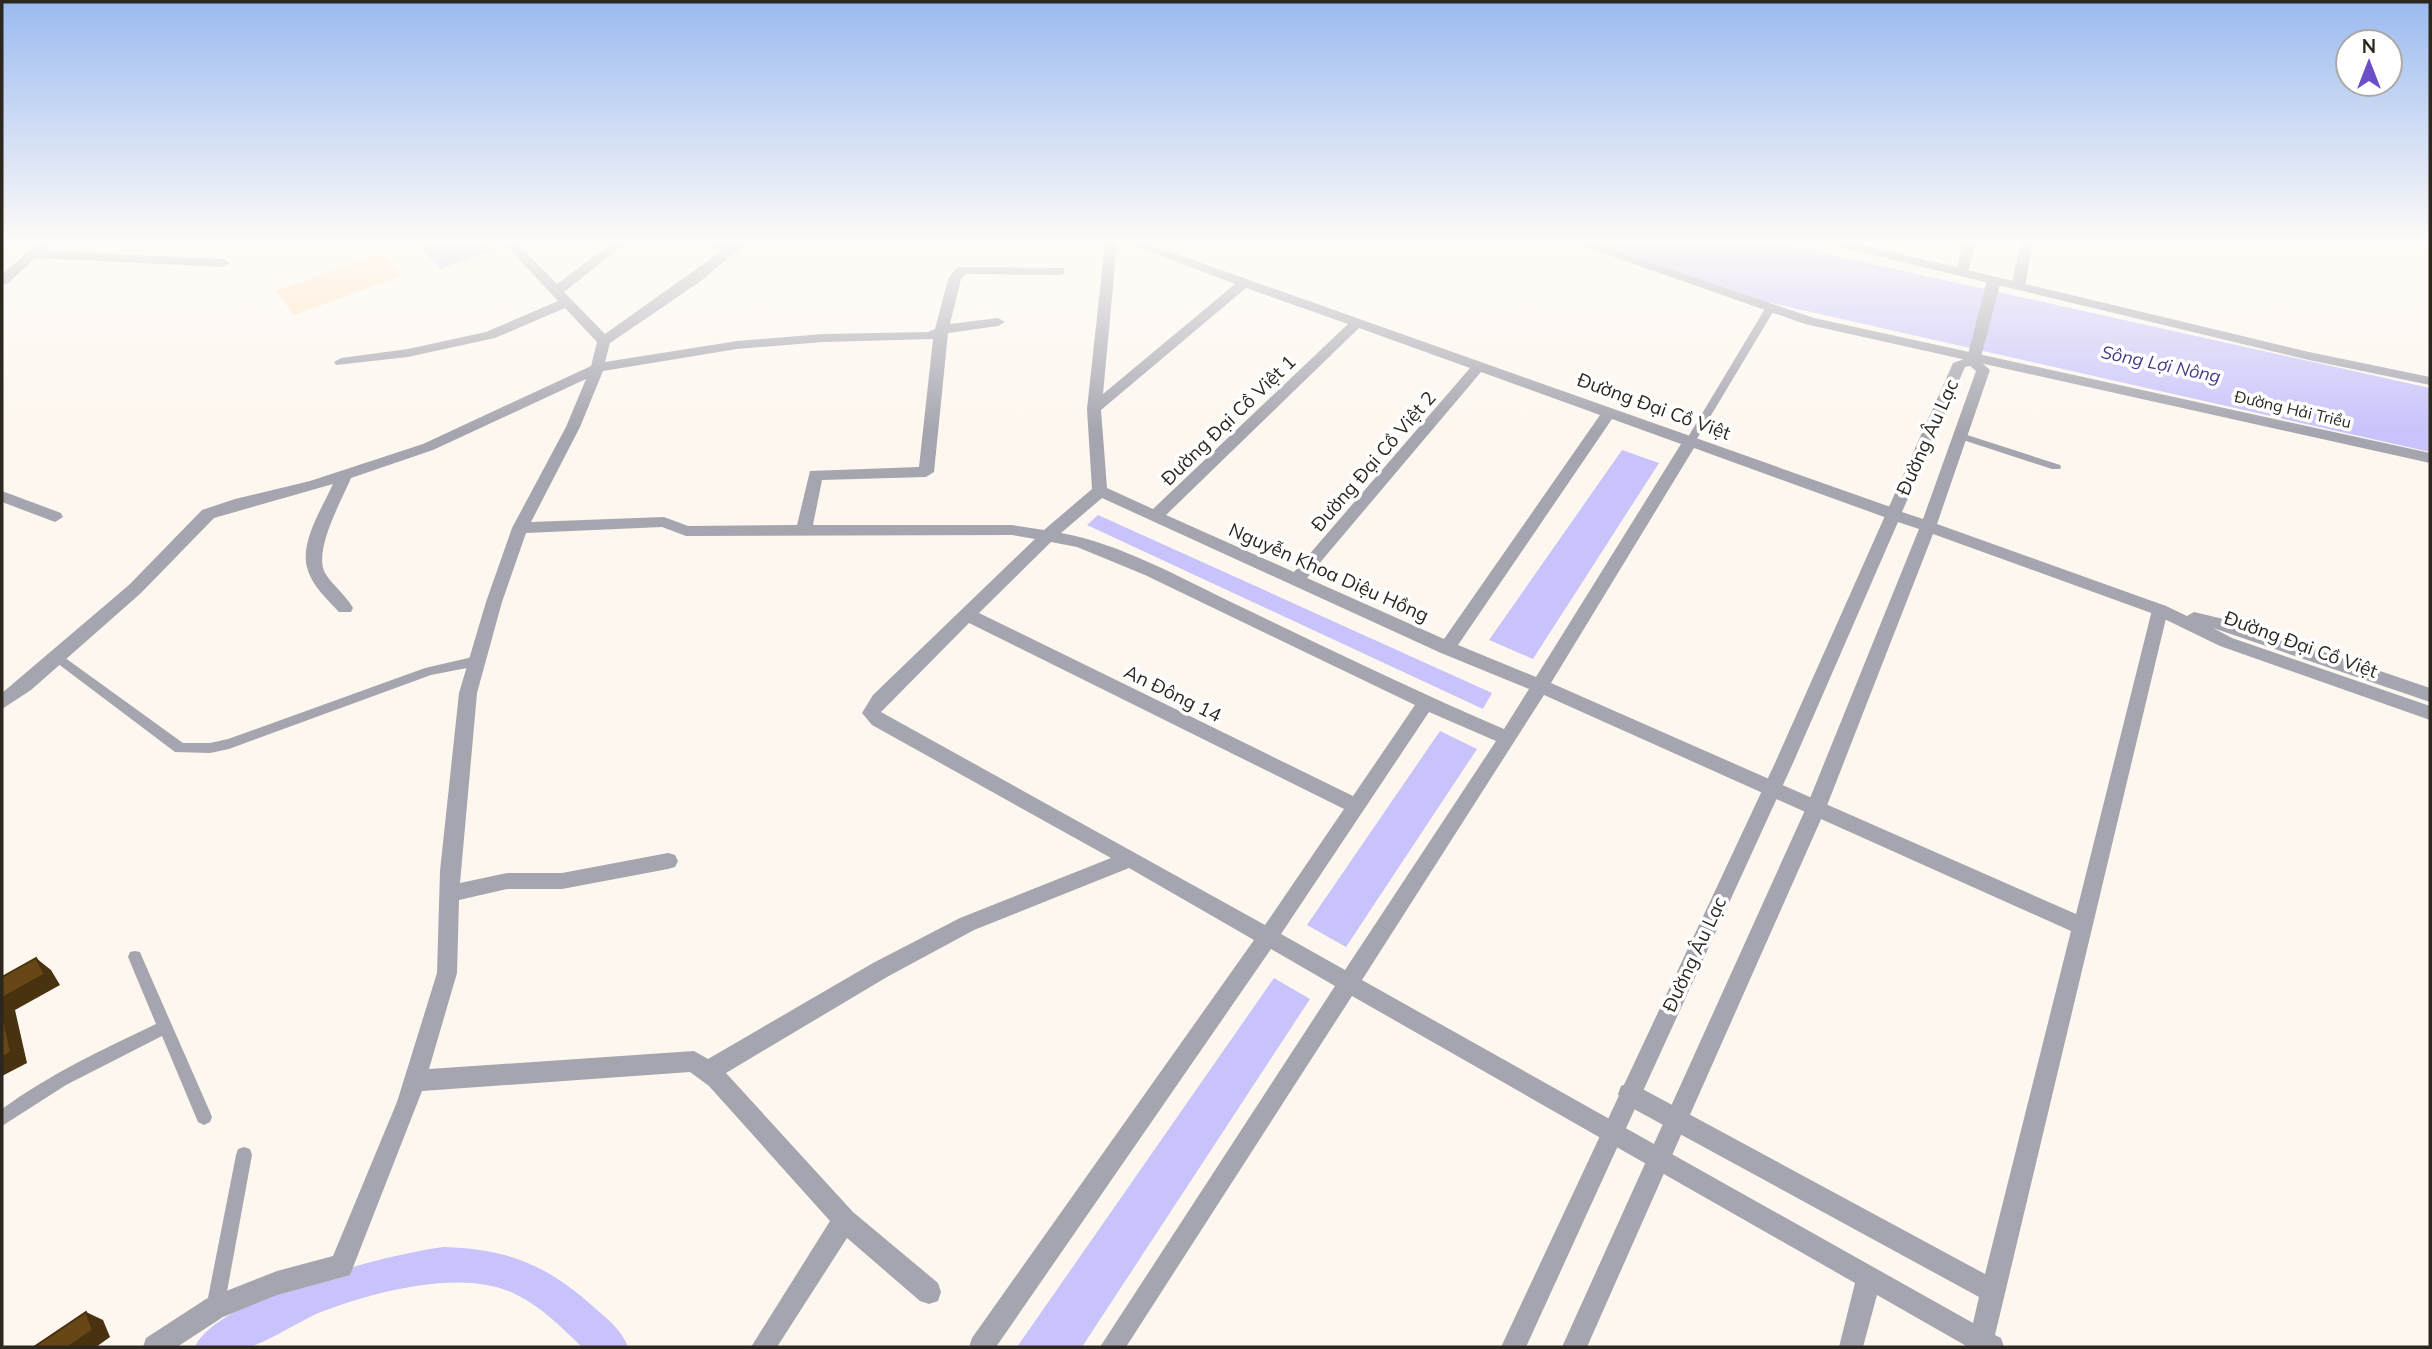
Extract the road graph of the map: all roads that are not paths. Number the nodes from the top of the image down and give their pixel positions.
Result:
1 (558, 306) edge
2 (568, 306) edge
3 (653, 306) edge
4 (948, 306) edge
5 (1105, 306) edge
6 (1217, 306) edge
7 (1310, 306) edge
8 (1768, 306) edge
9 (1988, 306) edge
10 (2101, 306) edge
11 (1771, 307) junction
12 (998, 322) dead end
13 (1357, 323) junction
14 (941, 331) junction
15 (604, 341) junction
16 (1976, 355) junction
17 (341, 362) dead end
18 (1479, 366) junction
19 (597, 368) junction
20 (2430, 381) edge
21 (1094, 410) junction
22 (1609, 413) junction
23 (1961, 436) junction
24 (1690, 442) junction
25 (2430, 457) edge
26 (2056, 467) dead end
27 (345, 474) junction
28 (1100, 491) junction
29 (2, 496) edge
30 (1893, 514) junction
31 (1155, 516) junction
32 (55, 517) dead end
33 (1929, 527) junction
34 (520, 528) junction
35 (804, 531) junction
36 (1049, 535) junction
37 (1296, 580) junction
38 (345, 608) dead end
39 (2160, 610) junction
40 (969, 616) junction
41 (1447, 648) junction
42 (57, 657) junction
43 (477, 661) junction
44 (1540, 686) junction
45 (2430, 695) edge
46 (2, 702) edge
47 (1426, 703) junction
48 (2430, 713) edge
49 (1508, 738) junction
50 (1770, 790) junction
51 (1357, 807) junction
52 (1816, 807) junction
53 (1130, 859) junction
54 (668, 861) dead end
55 (449, 894) junction
56 (2084, 926) junction
57 (1268, 937) junction
58 (135, 957) dead end
59 (1349, 983) junction
60 (165, 1027) junction
61 (708, 1071) junction
62 (415, 1081) junction
63 (1629, 1094) junction
64 (204, 1117) dead end
65 (2, 1118) edge
66 (1674, 1119) junction
67 (1612, 1131) junction
68 (244, 1155) dead end
69 (1657, 1156) junction
70 (845, 1220) junction
71 (1869, 1278) junction
72 (929, 1292) dead end
73 (1994, 1292) junction
74 (215, 1308) junction
75 (1987, 1344) edge
76 (155, 1347) edge
77 (763, 1347) edge
78 (981, 1347) edge
79 (1112, 1347) edge
80 (1513, 1347) edge
81 (1574, 1347) edge
82 (1851, 1347) edge

1 - 17 street
2 - 15 street
3 - 15 street
4 - 14 street
5 - 21 street
6 - 21 street
7 - 13 street, Đường Đại Cồ Việt
8 - 11 street, Đường Hải Triều
9 - 16 street
10 - 20 street
11 - 16 street, Đường Hải Triều
11 - 24 lane
12 - 14 street
13 - 18 street, Đường Đại Cồ Việt
13 - 31 street, Đường Đại Cồ Việt 1
14 - 19 street
14 - 35 street
15 - 19 street
16 - 23 street, Đường Âu Lạc
16 - 25 street, Đường Hải Triều
16 - 30 street, Đường Âu Lạc
18 - 22 street, Đường Đại Cồ Việt
18 - 37 street, Đường Đại Cồ Việt 2
19 - 27 street
19 - 34 street
21 - 28 street
22 - 24 street, Đường Đại Cồ Việt
22 - 41 street
23 - 26 lane
23 - 33 street, Đường Âu Lạc
24 - 30 street, Đường Đại Cồ Việt
24 - 44 street
27 - 38 street
27 - 42 street
28 - 31 street, Nguyễn Khoa Diệu Hồng
28 - 36 street
29 - 32 street
30 - 33 street, Đường Đại Cồ Việt
30 - 50 street, Đường Âu Lạc
31 - 37 street, Nguyễn Khoa Diệu Hồng
33 - 39 street, Đường Đại Cồ Việt
33 - 52 street, Đường Âu Lạc
34 - 35 street
34 - 43 street
35 - 36 street
36 - 40 street
36 - 47 street
37 - 41 street, Nguyễn Khoa Diệu Hồng
39 - 45 street, Đường Đại Cồ Việt
39 - 48 street, Đường Đại Cồ Việt
39 - 56 street
40 - 51 street, An Đông 14
40 - 53 street
41 - 44 street, Nguyễn Khoa Diệu Hồng
42 - 43 lane
42 - 46 street
43 - 55 street
44 - 49 street
44 - 50 street, Nguyễn Khoa Diệu Hồng
47 - 49 street
47 - 51 street
49 - 59 street
50 - 52 street, Nguyễn Khoa Diệu Hồng
50 - 63 street, Đường Âu Lạc
51 - 57 street
52 - 56 street, Nguyễn Khoa Diệu Hồng
52 - 66 street, Đường Âu Lạc
53 - 57 street
53 - 61 street
54 - 55 street
55 - 62 street
56 - 73 street
57 - 59 street
57 - 78 street
58 - 60 lane
59 - 67 street
59 - 79 street
60 - 64 lane
60 - 65 lane
61 - 62 street
61 - 70 street
62 - 74 street
63 - 66 street
63 - 67 street, Đường Âu Lạc
66 - 69 street, Đường Âu Lạc
66 - 73 street
67 - 69 street
67 - 80 street, Đường Âu Lạc
68 - 74 lane
69 - 71 street
69 - 81 street, Đường Âu Lạc
70 - 72 street
70 - 77 street
71 - 75 street
71 - 82 street
73 - 75 street
74 - 76 street

